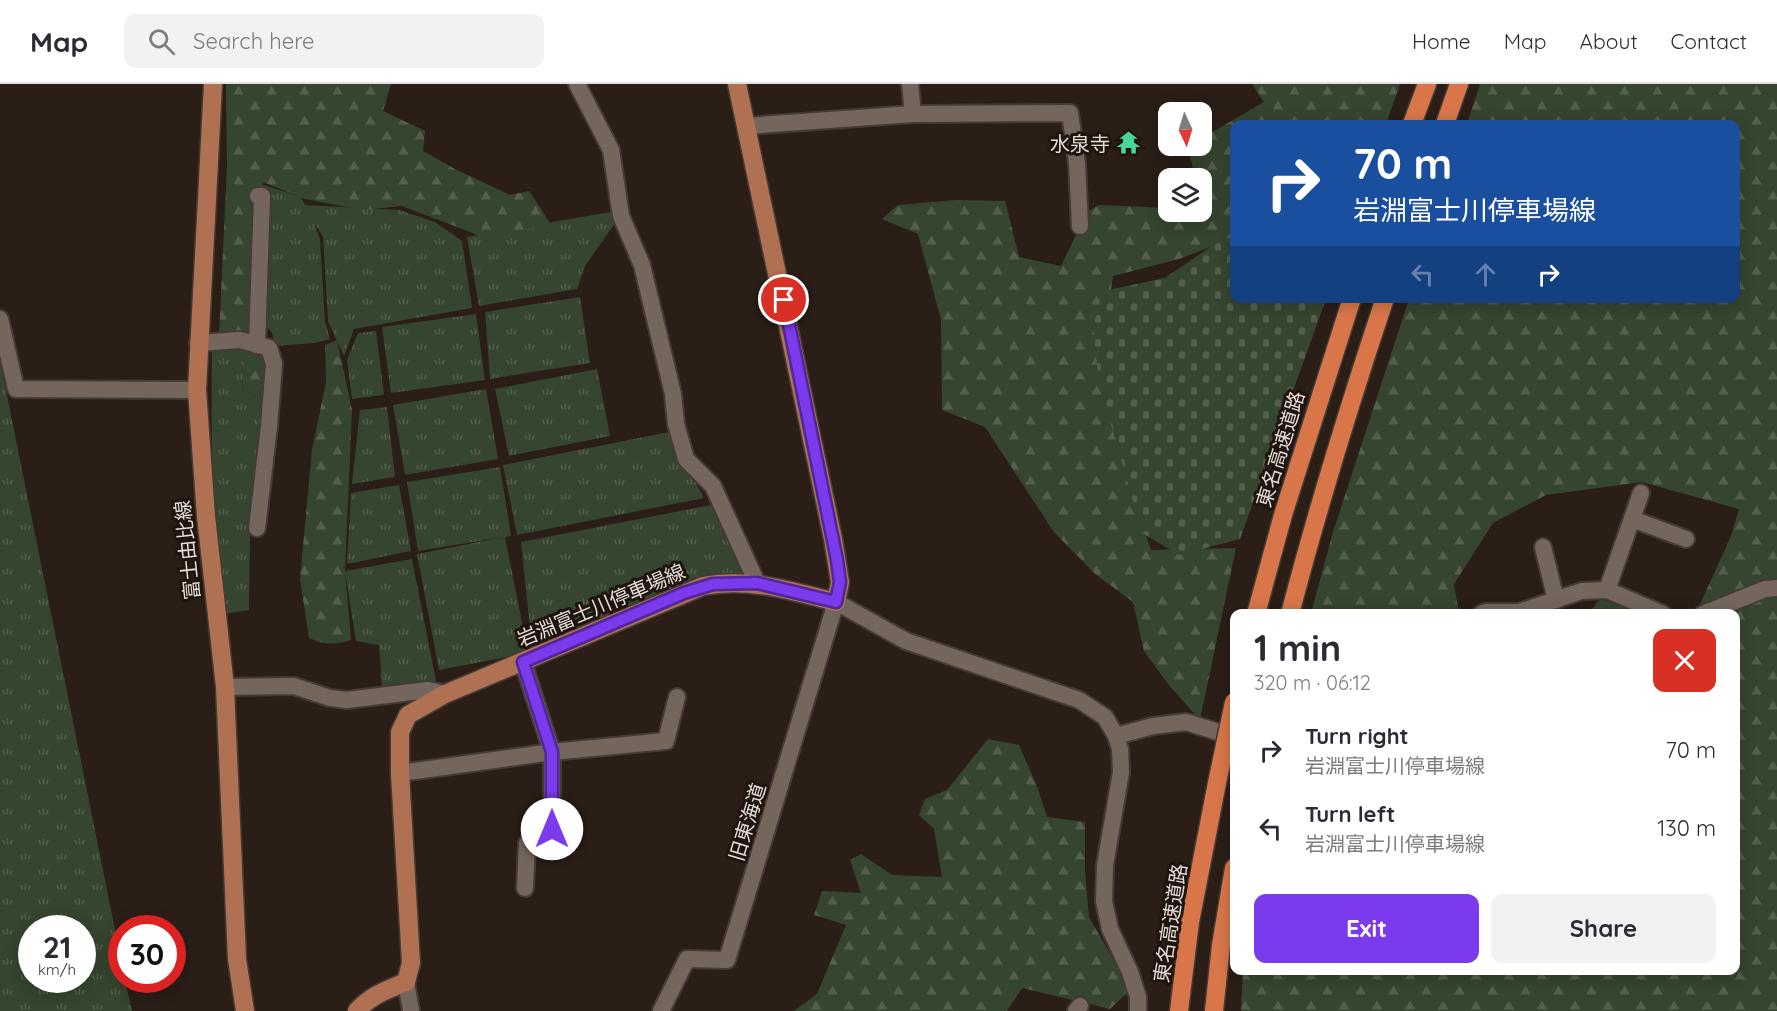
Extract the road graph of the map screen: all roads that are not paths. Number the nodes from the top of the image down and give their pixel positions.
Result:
1 (213, 84) edge
2 (577, 84) edge
3 (737, 84) edge
4 (910, 84) edge
5 (1427, 84) edge
6 (1459, 84) edge
7 (913, 114) junction
8 (1414, 120) edge
9 (1446, 120) edge
10 (746, 126) junction
11 (258, 196) dead end
12 (1080, 226) dead end
13 (1350, 303) edge
14 (1383, 303) edge
15 (0, 319) edge
16 (198, 343) junction
17 (257, 345) junction
18 (197, 390) junction
19 (1641, 493) dead end
20 (1632, 519) junction
21 (257, 528) dead end
22 (1686, 539) dead end
23 (1543, 547) dead end
24 (757, 583) junction
25 (1777, 588) edge
26 (1606, 590) junction
27 (1556, 600) junction
28 (836, 602) junction
29 (1257, 609) edge
30 (1291, 609) edge
31 (1528, 609) edge
32 (1651, 609) edge
33 (1715, 609) edge
34 (523, 662) junction
35 (225, 687) junction
36 (445, 694) junction
37 (678, 697) dead end
38 (1230, 721) edge
39 (1116, 736) junction
40 (1230, 736) edge
41 (552, 752) junction
42 (400, 773) junction
43 (525, 888) dead end
44 (1230, 892) edge
45 (406, 982) junction
46 (245, 1011) edge
47 (357, 1011) edge
48 (411, 1011) edge
49 (661, 1011) edge
50 (1138, 1011) edge
51 (1179, 1011) edge
52 (1214, 1011) edge

1 - 16 main road, 富士由比線
2 - 24 street
3 - 10 main road
4 - 7 street
5 - 8 highway
6 - 9 highway
7 - 10 street
7 - 12 street
10 - 28 main road
11 - 17 street
13 - 29 highway, 東名高速道路
14 - 30 highway
15 - 18 street
16 - 17 street
16 - 18 main road, 富士由比線
17 - 21 street
18 - 35 main road, 富士由比線
19 - 20 street
20 - 22 street
20 - 26 street
23 - 27 street
24 - 28 main road, 岩淵富士川停車場線
24 - 34 main road, 岩淵富士川停車場線
25 - 33 street
26 - 27 street
26 - 32 street
27 - 31 street
28 - 39 street
28 - 49 street, 旧東海道
34 - 36 main road, 岩淵富士川停車場線
34 - 41 street
35 - 36 street
35 - 46 main road, 富士由比線
36 - 42 main road, 岩淵富士川停車場線
37 - 41 street
38 - 51 highway, 東名高速道路, bridge
39 - 40 street
39 - 50 street
41 - 42 street
41 - 43 street
42 - 45 main road, 岩淵富士川停車場線
44 - 52 highway
45 - 47 main road
45 - 48 street

